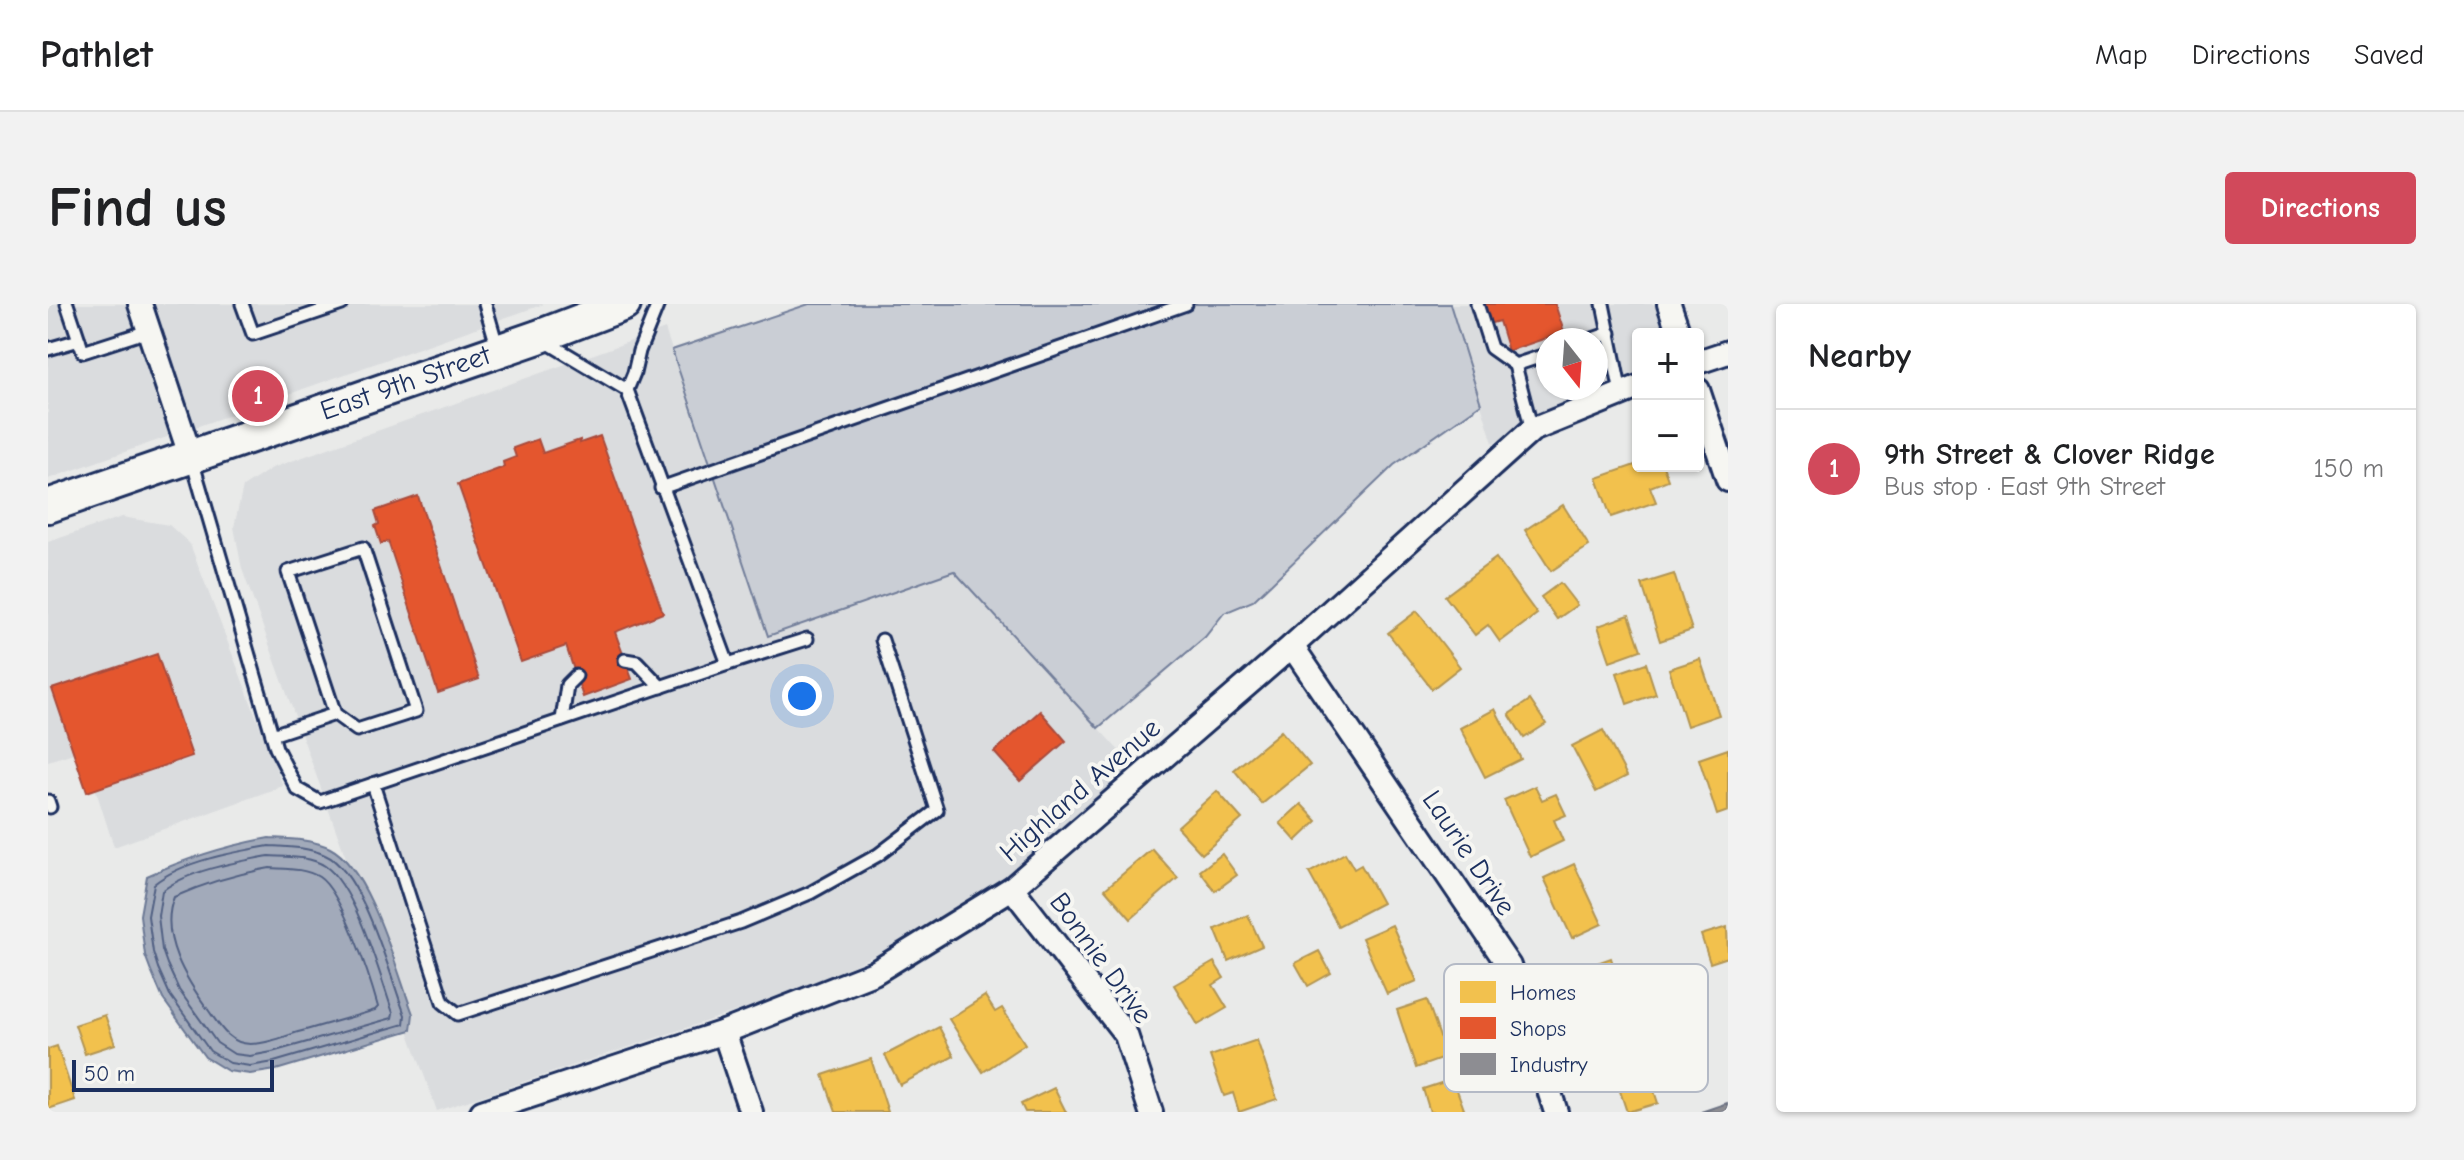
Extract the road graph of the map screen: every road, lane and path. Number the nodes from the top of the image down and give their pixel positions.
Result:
1 (82, 304) edge
2 (140, 304) edge
3 (242, 304) edge
4 (342, 304) edge
5 (485, 304) edge
6 (624, 304) edge
7 (658, 304) edge
8 (1186, 304) edge
9 (1477, 304) edge
10 (1603, 304) edge
11 (1669, 304) edge
12 (68, 306) edge
13 (1677, 328) edge
14 (148, 331) junction
15 (1610, 333) joint
16 (538, 337) junction
17 (79, 340) junction
18 (48, 349) edge
19 (498, 349) junction
20 (1728, 352) edge
21 (1536, 358) edge
22 (1704, 360) edge
23 (1515, 365) junction
24 (627, 390) junction
25 (1630, 390) edge
26 (1701, 400) edge
27 (1532, 430) junction
28 (191, 458) junction
29 (1728, 480) edge
30 (661, 488) junction
31 (48, 506) edge
32 (807, 639) dead end
33 (882, 640) dead end
34 (1292, 646) junction
35 (625, 660) dead end
36 (728, 664) junction
37 (576, 676) dead end
38 (661, 687) junction
39 (335, 714) junction
40 (562, 720) junction
41 (272, 735) junction
42 (373, 784) junction
43 (1012, 888) junction
44 (1508, 964) edge
45 (724, 1032) junction
46 (1550, 1092) edge
47 (482, 1112) edge
48 (751, 1112) edge
49 (1151, 1112) edge
50 (1556, 1112) edge

1 - 12 lane
2 - 14 street
3 - 4 lane
5 - 19 lane
6 - 16 main road, East 9th Street
7 - 24 lane
8 - 30 lane
9 - 23 lane
10 - 15 lane
11 - 13 street
12 - 17 lane
14 - 17 lane
14 - 28 street
15 - 25 lane
16 - 19 main road, East 9th Street
16 - 24 lane
17 - 18 lane
19 - 28 main road, East 9th Street
20 - 22 street
21 - 23 lane
23 - 27 lane
24 - 30 lane
25 - 27 street, Highland Avenue
26 - 29 street
27 - 34 street, Highland Avenue
28 - 31 main road, East 9th Street
28 - 41 lane
30 - 36 lane
32 - 36 lane
33 - 42 lane
34 - 43 street, Highland Avenue
34 - 44 street, Laurie Drive
35 - 38 lane
36 - 38 lane
37 - 40 lane
38 - 40 lane
39 - 39 lane
39 - 41 lane
40 - 42 lane
41 - 42 lane
43 - 45 street, Highland Avenue
43 - 49 street, Bonnie Drive
45 - 47 street, Highland Avenue
45 - 48 street
46 - 50 street, Laurie Drive

